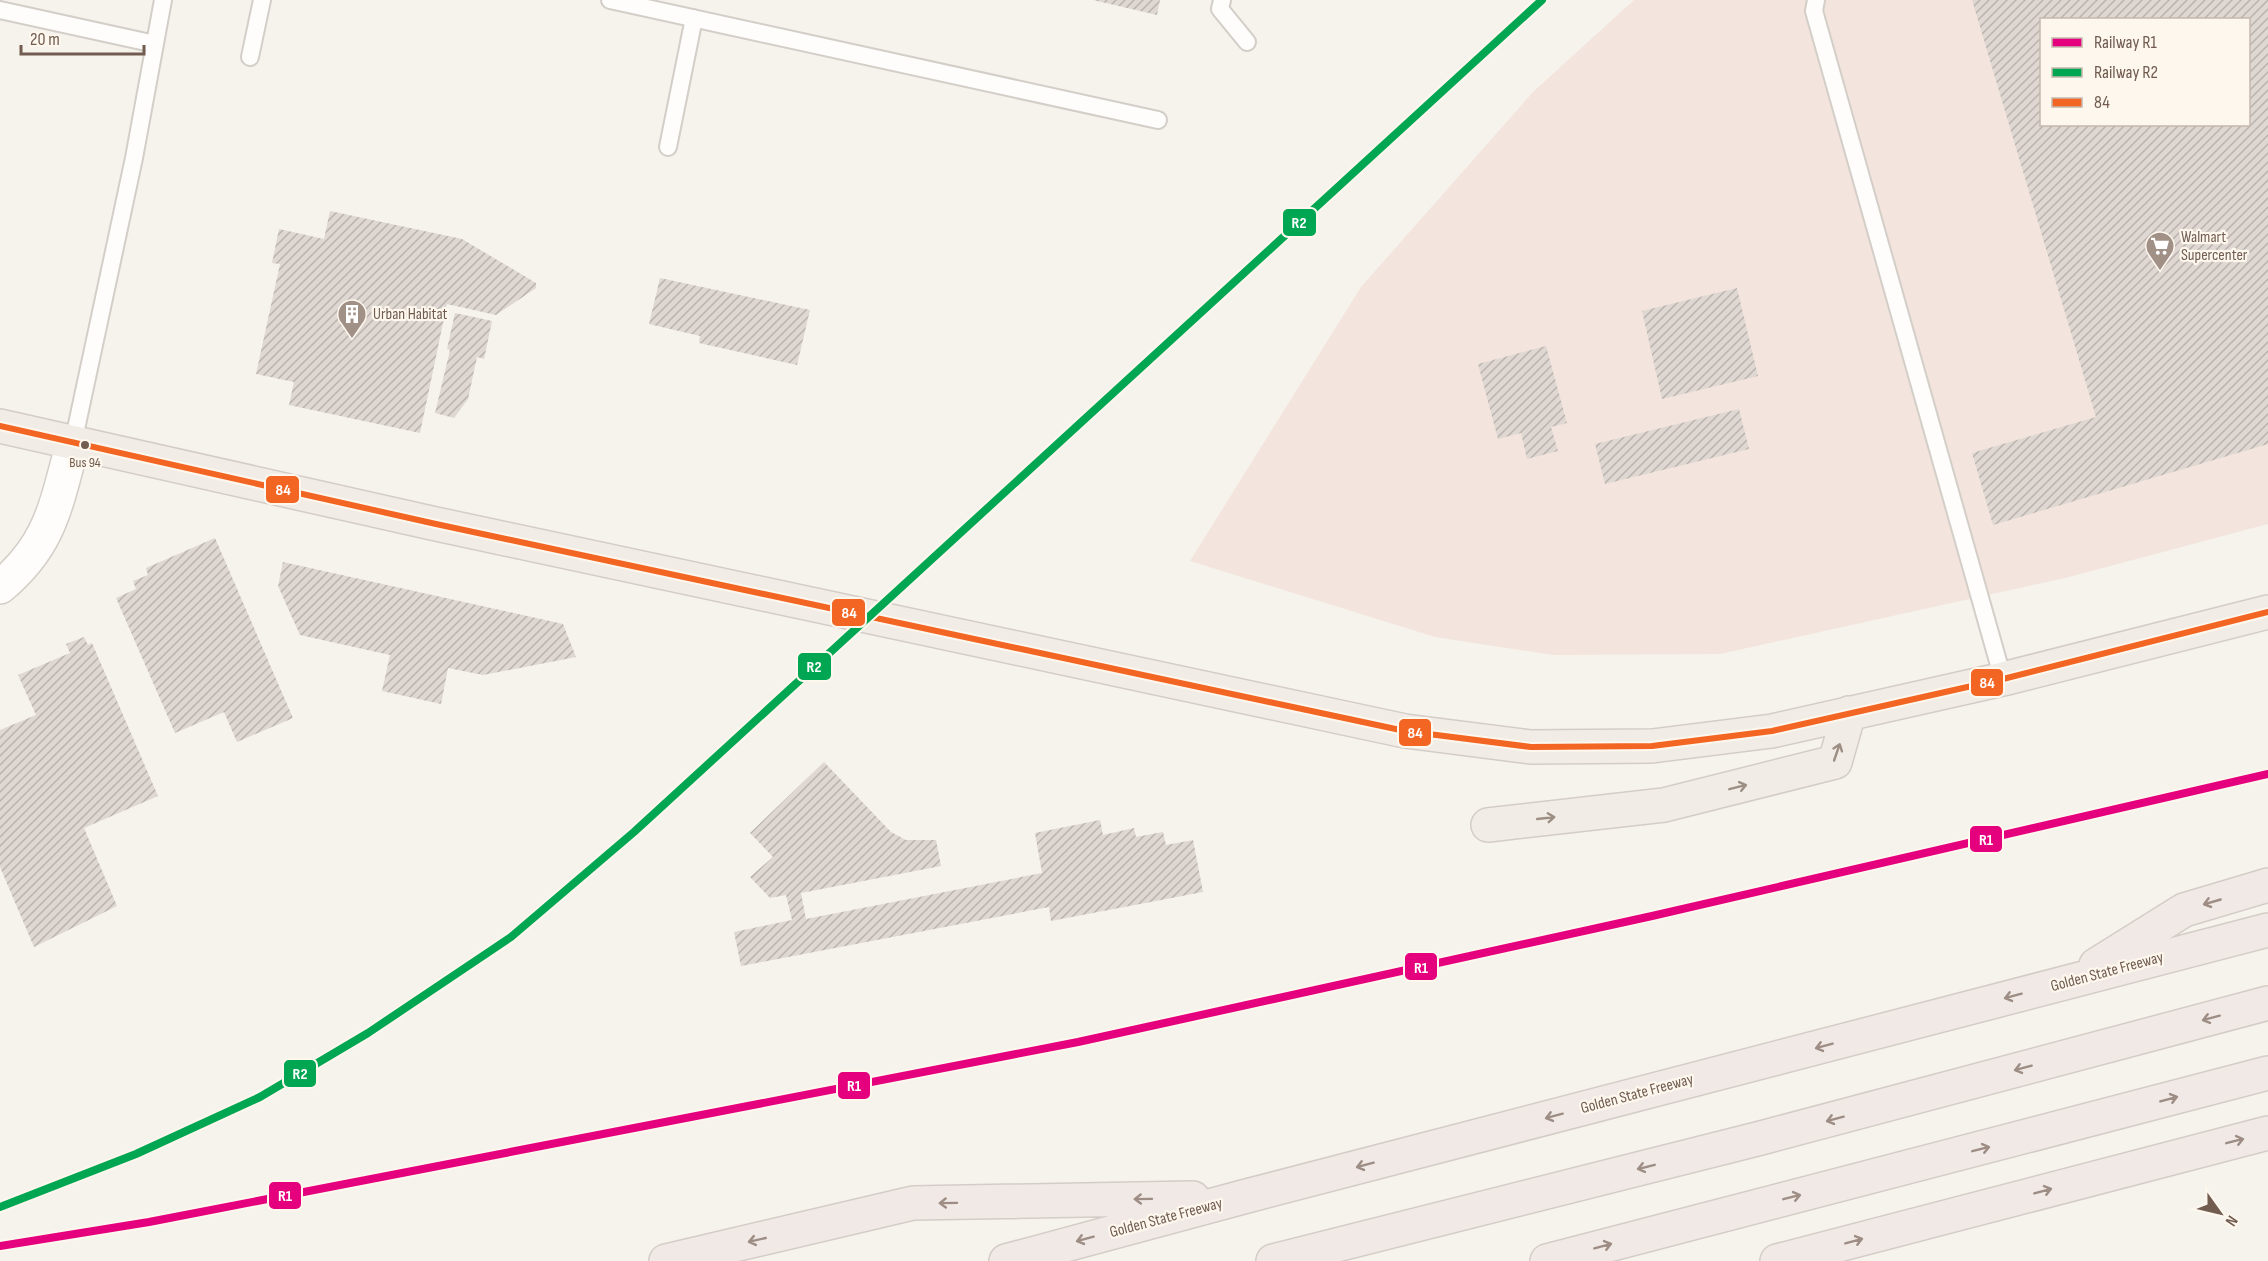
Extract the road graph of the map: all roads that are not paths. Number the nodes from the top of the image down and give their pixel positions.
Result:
1 (164, 0) edge
2 (262, 0) edge
3 (610, 0) edge
4 (1222, 0) edge
5 (1815, 0) edge
6 (0, 10) edge
7 (694, 18) junction
8 (1247, 42) dead end
9 (155, 44) junction
10 (250, 57) dead end
11 (1158, 120) dead end
12 (668, 147) dead end
13 (0, 426) edge
14 (73, 442) junction
15 (0, 586) edge
16 (2268, 612) edge
17 (2003, 679) junction
18 (1849, 713) junction
19 (1488, 825) dead end
20 (2268, 885) edge
21 (2268, 930) edge
22 (2069, 982) junction
23 (2268, 1003) edge
24 (2268, 1073) edge
25 (2268, 1133) edge
26 (1243, 1197) junction
27 (666, 1261) edge
28 (1006, 1261) edge
29 (1273, 1261) edge
30 (1547, 1261) edge
31 (1777, 1261) edge

1 - 9 lane
2 - 10 lane
3 - 7 lane
4 - 8 lane
5 - 17 lane
6 - 9 lane
7 - 11 lane
7 - 12 lane
9 - 14 lane
13 - 14 main road
14 - 15 street
14 - 18 main road
16 - 17 main road
17 - 18 main road
19 -> 18 main road
20 -> 22 highway
21 - 22 highway, Golden State Freeway
22 -> 26 highway, Golden State Freeway
23 -> 29 highway
30 -> 24 highway
31 -> 25 highway
26 -> 27 highway
26 -> 28 highway, Golden State Freeway

